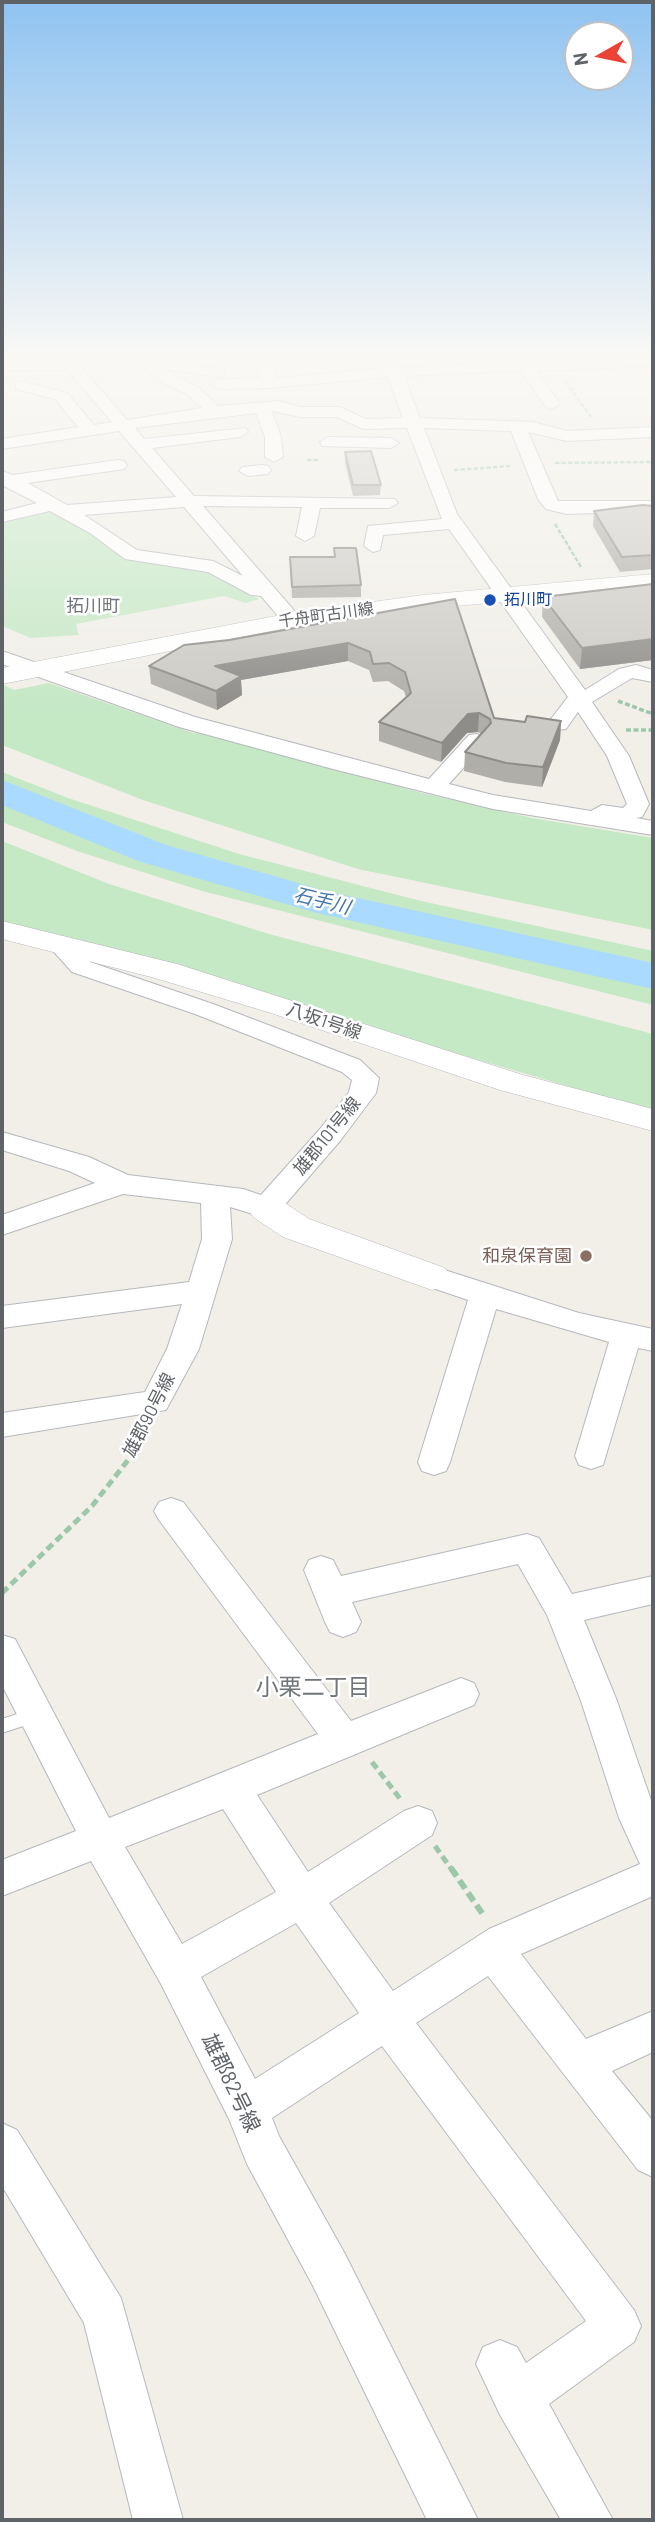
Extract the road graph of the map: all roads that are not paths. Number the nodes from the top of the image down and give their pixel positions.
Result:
1 (167, 476) edge
2 (263, 476) edge
3 (434, 476) edge
4 (538, 476) edge
5 (3, 477) edge
6 (189, 501) junction
7 (58, 502) junction
8 (268, 503) junction
9 (389, 503) dead end
10 (312, 504) junction
11 (653, 506) edge
12 (2, 517) edge
13 (456, 523) junction
14 (305, 536) dead end
15 (373, 546) dead end
16 (653, 581) edge
17 (267, 591) junction
18 (506, 593) junction
19 (402, 604) junction
20 (292, 620) junction
21 (229, 650) edge
22 (2, 669) edge
23 (32, 669) junction
24 (653, 676) edge
25 (587, 696) junction
26 (558, 724) edge
27 (477, 740) edge
28 (434, 788) junction
29 (645, 797) edge
30 (522, 807) junction
31 (653, 828) edge
32 (2, 930) edge
33 (58, 943) junction
34 (649, 1119) edge
35 (2, 1141) edge
36 (122, 1184) junction
37 (215, 1196) junction
38 (266, 1208) junction
39 (2, 1225) edge
40 (432, 1277) joint
41 (201, 1291) junction
42 (485, 1294) junction
43 (2, 1317) edge
44 (640, 1338) edge
45 (2, 1425) edge
46 (591, 1456) dead end
47 (434, 1462) dead end
48 (171, 1511) dead end
49 (653, 1590) edge
50 (331, 1595) dead end
51 (563, 1611) junction
52 (2, 1650) edge
53 (461, 1694) dead end
54 (18, 1720) edge
55 (344, 1740) junction
56 (231, 1788) junction
57 (418, 1823) dead end
58 (99, 1838) junction
59 (653, 1851) edge
60 (653, 1877) edge
61 (2, 1878) edge
62 (302, 1898) junction
63 (494, 1950) junction
64 (175, 1970) junction
65 (387, 2018) junction
66 (653, 2031) edge
67 (579, 2064) junction
68 (247, 2109) junction
69 (2, 2145) edge
70 (653, 2155) edge
71 (158, 2520) edge
72 (453, 2520) edge
73 (588, 2520) edge

1 - 6 street
2 - 8 street
3 - 13 street
4 - 11 street
5 - 7 street
6 - 7 street
6 - 8 street
6 - 17 street
7 - 12 street
7 - 17 street
8 - 10 street
9 - 10 street
10 - 14 street
13 - 15 street
13 - 18 street
16 - 18 street, 千舟町古川線
17 - 20 street
18 - 19 street, 千舟町古川線
18 - 25 street
19 - 20 street, 千舟町古川線
19 - 21 street
20 - 23 street, 千舟町古川線
22 - 23 street, 千舟町古川線
23 - 28 street
24 - 25 street
25 - 26 street
25 - 29 street
27 - 28 street
28 - 30 street
29 - 30 street
30 - 31 street
32 - 33 street, 八坂1号線
33 - 34 street, 八坂1号線
33 - 38 street, 雄郡101号線
35 - 36 street
36 - 37 street
36 - 39 street
37 - 38 street
37 - 41 street, 雄郡90号線
38 - 40 street
40 - 42 street
41 - 43 street
41 - 45 street, 雄郡90号線
42 - 44 street
42 - 47 street
44 - 46 street
48 - 55 street
49 - 51 street
50 - 51 street
51 - 59 street
52 - 54 street, 雄郡82号線
53 - 55 street
54 - 58 street, 雄郡82号線
55 - 56 street
56 - 58 street
56 - 62 street
57 - 62 street
58 - 61 street
58 - 64 street, 雄郡82号線
60 - 63 street
62 - 64 street
62 - 65 street
63 - 65 street
63 - 67 street
64 - 68 street, 雄郡82号線
65 - 68 street
65 - 73 street
66 - 67 street
67 - 70 street
68 - 72 street, 雄郡82号線
69 - 71 street

